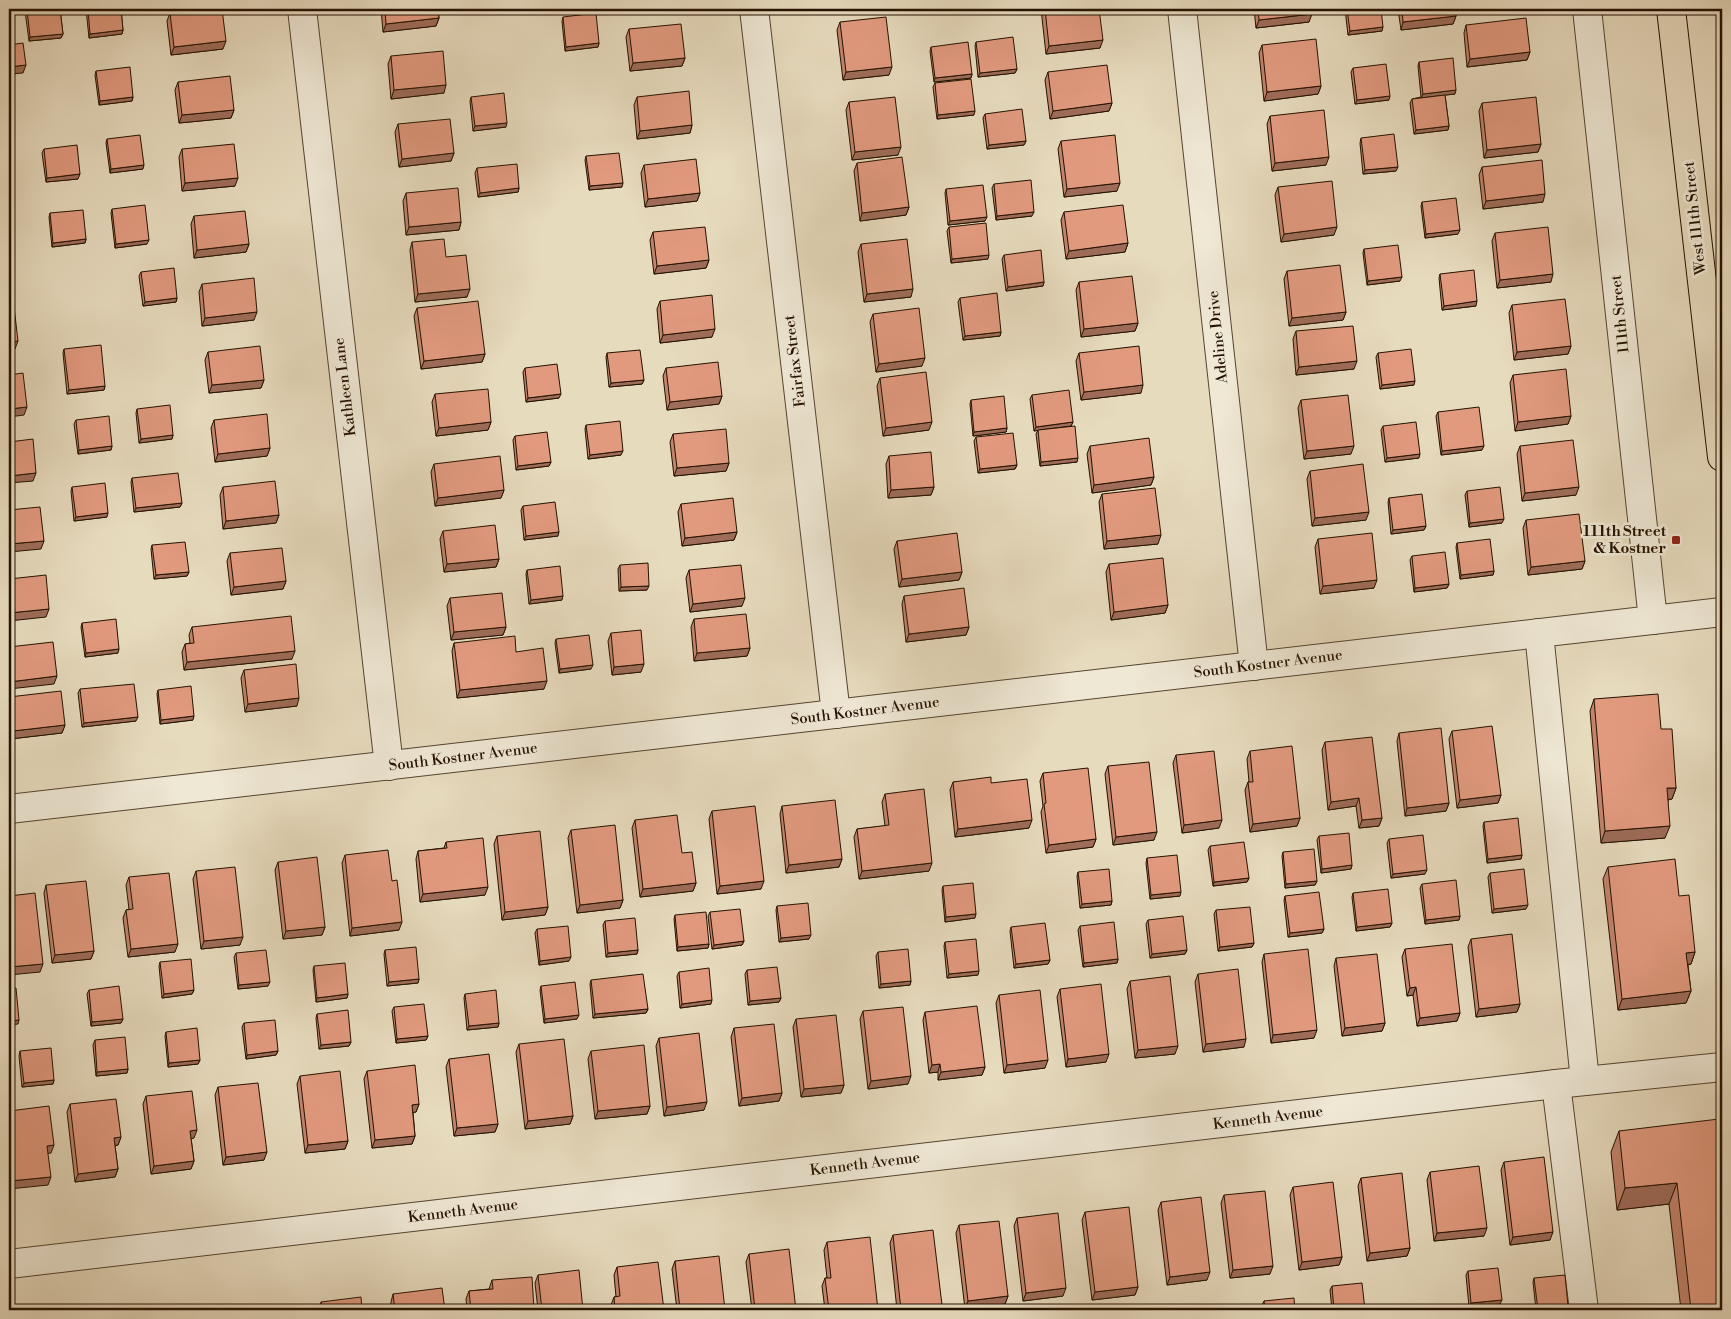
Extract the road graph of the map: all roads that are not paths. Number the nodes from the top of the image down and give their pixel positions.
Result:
1 (302, 9) edge
2 (754, 9) edge
3 (1182, 9) edge
4 (1587, 9) edge
5 (1671, 9) edge
6 (1722, 457) edge
7 (1722, 612) edge
8 (1653, 620) junction
9 (1539, 633) junction
10 (1254, 666) junction
11 (836, 714) junction
12 (389, 766) junction
13 (9, 809) edge
14 (1722, 1067) edge
15 (1585, 1081) junction
16 (1556, 1084) junction
17 (9, 1264) edge
18 (1584, 1310) edge

1 - 12 street, Kathleen Lane
2 - 11 street, Fairfax Street
3 - 10 street, Adeline Drive
4 - 8 street, 111th Street
5 - 6 main road, West 111th Street
7 - 8 street, South Kostner Avenue
8 - 9 street, South Kostner Avenue
9 - 10 street, South Kostner Avenue
9 - 15 street
10 - 11 street, South Kostner Avenue
11 - 12 street, South Kostner Avenue
12 - 13 street, South Kostner Avenue
14 - 15 street, Kenneth Avenue
15 - 16 street, Kenneth Avenue
16 - 17 street, Kenneth Avenue
16 - 18 street

